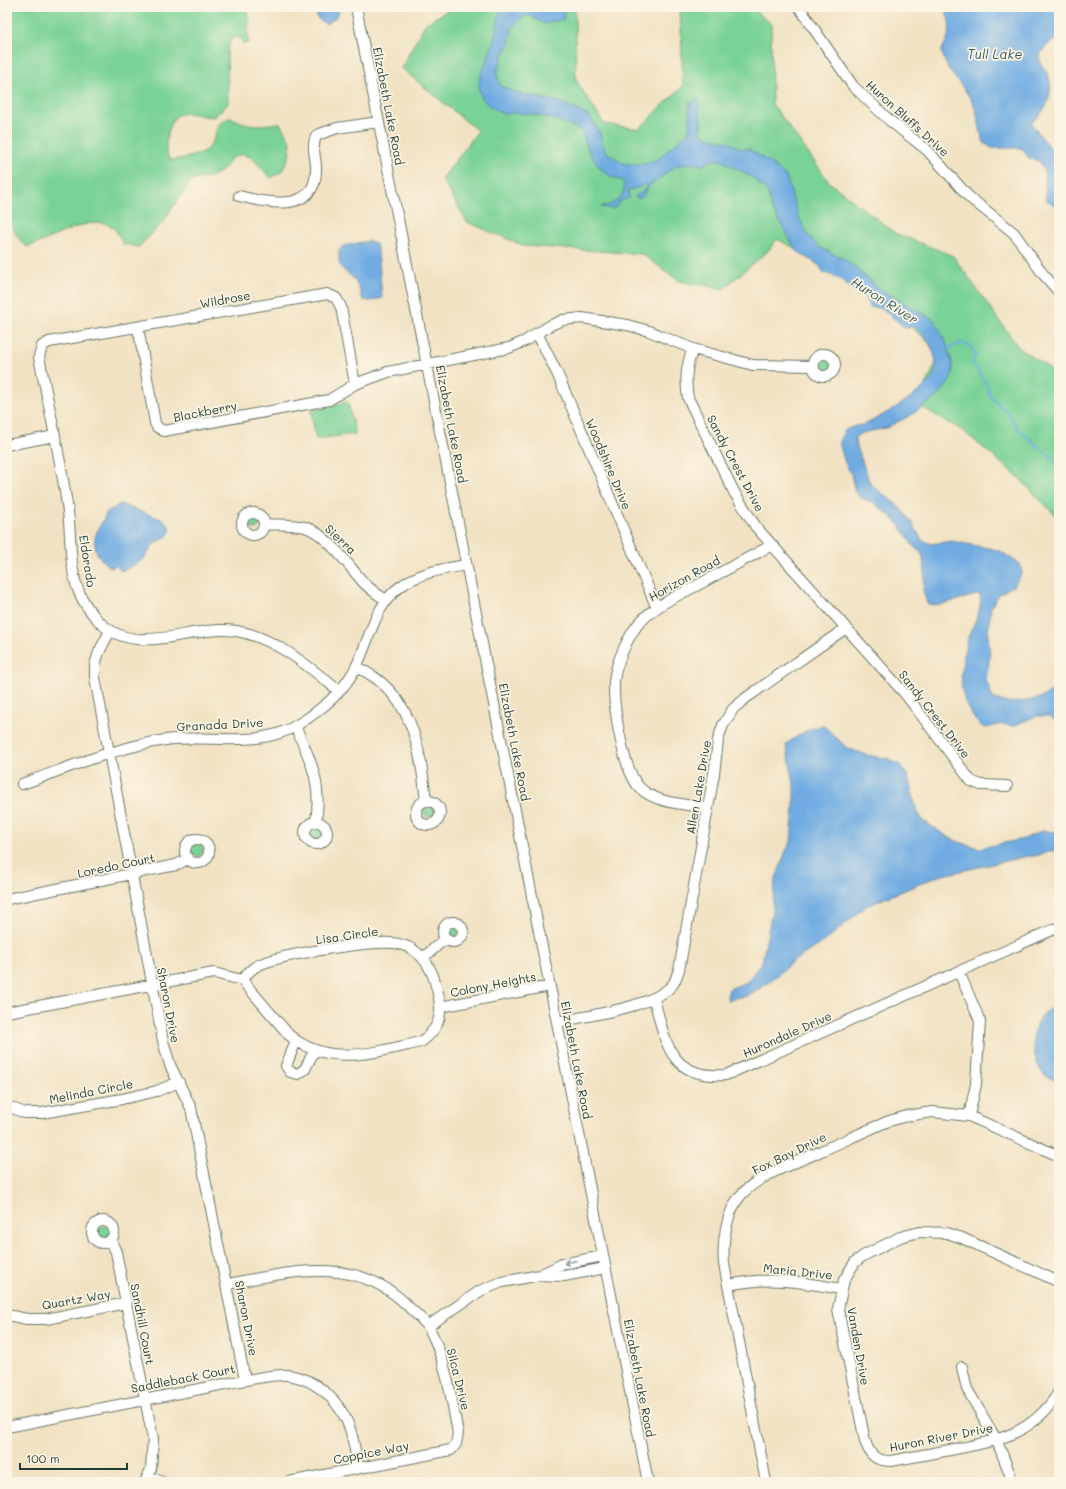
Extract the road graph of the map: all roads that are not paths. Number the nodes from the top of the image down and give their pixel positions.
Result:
1 (356, 7) edge
2 (799, 7) edge
3 (379, 122) junction
4 (239, 196) dead end
5 (1059, 292) edge
6 (138, 327) junction
7 (537, 333) junction
8 (693, 349) junction
9 (39, 357) joint
10 (426, 364) junction
11 (814, 366) dead end
12 (356, 384) junction
13 (55, 436) junction
14 (7, 445) edge
15 (265, 524) dead end
16 (772, 545) junction
17 (466, 565) junction
18 (386, 600) junction
19 (656, 606) junction
20 (846, 628) junction
21 (110, 631) junction
22 (356, 668) junction
23 (339, 691) junction
24 (295, 726) junction
25 (108, 752) junction
26 (22, 784) dead end
27 (1007, 786) dead end
28 (426, 801) dead end
29 (707, 808) junction
30 (316, 822) dead end
31 (188, 859) dead end
32 (131, 875) junction
33 (7, 899) edge
34 (1059, 927) edge
35 (446, 938) dead end
36 (423, 958) junction
37 (959, 972) junction
38 (242, 980) junction
39 (152, 985) junction
40 (550, 986) junction
41 (654, 999) junction
42 (440, 1007) junction
43 (7, 1012) edge
44 (557, 1022) junction
45 (296, 1041) junction
46 (314, 1050) junction
47 (179, 1082) junction
48 (7, 1106) edge
49 (969, 1116) junction
50 (1059, 1156) edge
51 (111, 1241) dead end
52 (603, 1256) junction
53 (605, 1268) junction
54 (540, 1275) junction
55 (1059, 1282) edge
56 (227, 1284) junction
57 (729, 1285) junction
58 (841, 1289) junction
59 (126, 1303) junction
60 (7, 1315) edge
61 (428, 1326) junction
62 (962, 1367) dead end
63 (246, 1380) junction
64 (1059, 1392) edge
65 (145, 1398) junction
66 (7, 1427) edge
67 (997, 1441) junction
68 (456, 1444) joint
69 (881, 1460) joint
70 (358, 1468) junction
71 (147, 1479) edge
72 (162, 1482) edge
73 (289, 1482) edge
74 (648, 1482) edge
75 (766, 1482) edge
76 (1013, 1482) edge

1 - 3 street, Elizabeth Lake Road
2 - 5 street, Huron Bluffs Drive
3 - 4 street
3 - 10 street, Elizabeth Lake Road
6 - 9 street, Wildrose
6 - 12 street, Wildrose
6 - 12 street, Blackberry
7 - 8 street
7 - 10 street
7 - 19 street, Woodshire Drive
8 - 11 street
8 - 16 street, Sandy Crest Drive
9 - 13 street, Eldorado
10 - 12 street
10 - 17 street, Elizabeth Lake Road
13 - 14 street
13 - 21 street, Eldorado
15 - 18 street, Sierra
16 - 19 street, Horizon Road
16 - 20 street, Sandy Crest Drive
17 - 18 street, Granada Drive
17 - 40 street, Elizabeth Lake Road
18 - 22 street, Granada Drive
19 - 29 street, Horizon Road
20 - 27 street, Sandy Crest Drive
20 - 29 street, Allen Lake Drive
21 - 23 street, Eldorado
21 - 25 street, Sharon Drive
22 - 23 street, Granada Drive
22 - 28 street
23 - 24 street, Granada Drive
24 - 25 street, Granada Drive
24 - 30 street
25 - 26 street, Granada Drive
25 - 32 street, Sharon Drive
29 - 41 street, Allen Lake Drive
31 - 32 street, Loredo Court
32 - 33 street, Loredo Court
32 - 39 street, Sharon Drive
34 - 37 street, Hurondale Drive
35 - 36 street
36 - 38 street, Lisa Circle
36 - 42 street, Lisa Circle
37 - 41 street, Hurondale Drive
37 - 49 street
38 - 39 street
38 - 45 street, Lisa Circle
39 - 43 street
39 - 47 street, Sharon Drive
40 - 42 street, Colony Heights
40 - 44 street, Elizabeth Lake Road
41 - 44 street
42 - 46 street, Lisa Circle
44 - 52 street, Elizabeth Lake Road
45 - 46 street, Lisa Circle
45 - 46 street
47 - 48 street, Melinda Circle
47 - 56 street, Sharon Drive
49 - 50 street
49 - 57 street, Fox Bay Drive
51 - 59 street, Sandhill Court
52 - 53 street, Elizabeth Lake Road
52 -> 54 street
53 - 54 street
53 - 74 street, Elizabeth Lake Road
54 - 61 street
55 - 58 street, Vanden Drive
56 - 61 street, Silca Drive
56 - 63 street, Sharon Drive
57 - 58 street, Maria Drive
57 - 75 street, Fox Bay Drive
58 - 69 street, Vanden Drive
59 - 60 street, Quartz Way
59 - 65 street, Sandhill Court
61 - 68 street, Silca Drive
62 - 67 street
63 - 65 street, Saddleback Court
63 - 70 street, Saddleback Court
64 - 67 street, Huron River Drive
65 - 66 street, Saddleback Court
65 - 71 street, Sandhill Court
67 - 69 street, Huron River Drive
67 - 76 street
68 - 70 street, Coppice Way
70 - 73 street, Coppice Way
71 - 72 street

